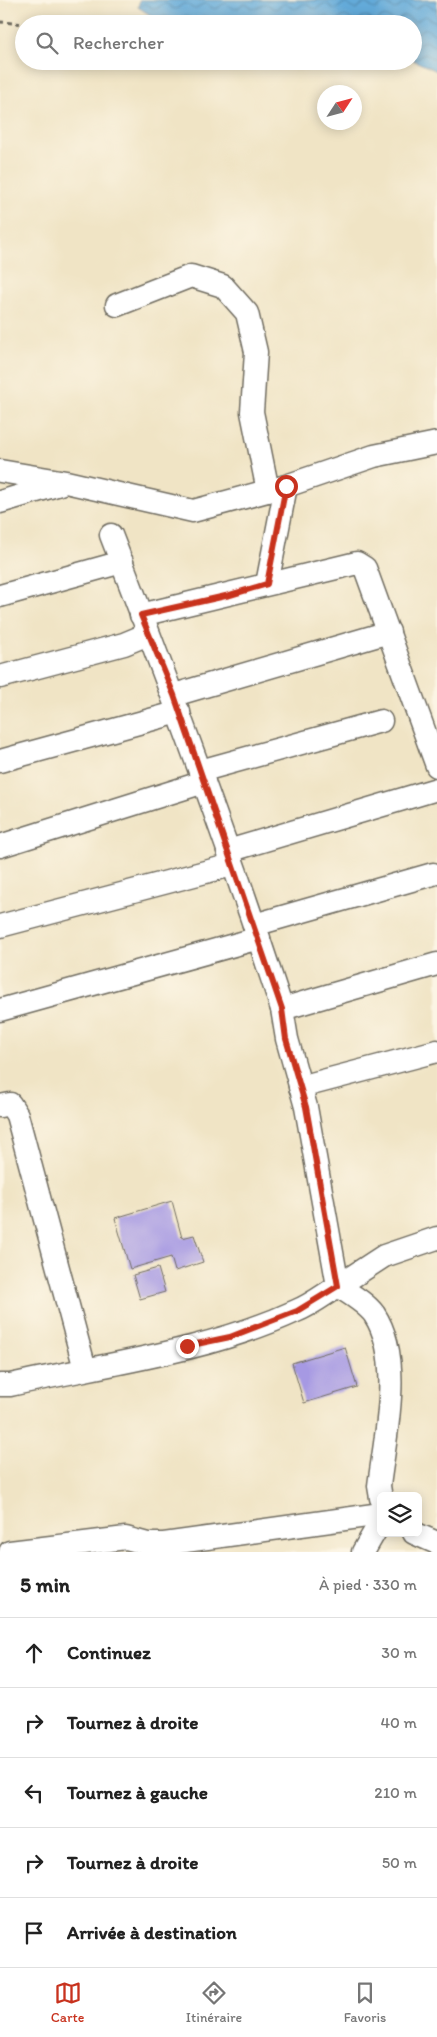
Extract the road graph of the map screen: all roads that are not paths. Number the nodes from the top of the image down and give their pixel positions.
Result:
1 (117, 305) dead end
2 (437, 443) edge
3 (0, 471) edge
4 (66, 482) junction
5 (277, 489) junction
6 (0, 502) edge
7 (111, 535) dead end
8 (122, 562) junction
9 (267, 584) junction
10 (0, 596) edge
11 (144, 625) junction
12 (389, 632) junction
13 (0, 677) edge
14 (176, 703) junction
15 (381, 721) dead end
16 (0, 762) edge
17 (437, 766) edge
18 (202, 776) junction
19 (437, 789) edge
20 (0, 846) edge
21 (230, 858) junction
22 (433, 874) dead end
23 (0, 926) edge
24 (257, 932) junction
25 (437, 964) edge
26 (282, 1009) junction
27 (0, 1010) edge
28 (437, 1051) edge
29 (300, 1086) junction
30 (0, 1106) edge
31 (437, 1238) edge
32 (338, 1286) junction
33 (85, 1368) junction
34 (0, 1385) edge
35 (380, 1492) edge
36 (377, 1515) edge
37 (377, 1528) edge
38 (422, 1536) edge
39 (437, 1543) edge
40 (148, 1548) edge
41 (20, 1552) edge
42 (363, 1552) edge

1 - 5 street
2 - 5 street
3 - 4 street
4 - 5 street
4 - 6 street
5 - 9 street
7 - 8 street
8 - 10 street
8 - 11 street
9 - 11 street
9 - 12 street
11 - 13 street
11 - 14 street
12 - 14 street
12 - 17 street
14 - 16 street
14 - 18 street
15 - 18 street
18 - 20 street
18 - 21 street
19 - 21 street
21 - 23 street
21 - 24 street
22 - 24 street
24 - 26 street
24 - 27 street
25 - 26 street
26 - 29 street
28 - 29 street
29 - 32 street
30 - 33 street
31 - 32 street
32 - 33 street
32 - 35 street
33 - 34 street
36 - 40 street
37 - 42 street
38 - 39 street
40 - 41 street

